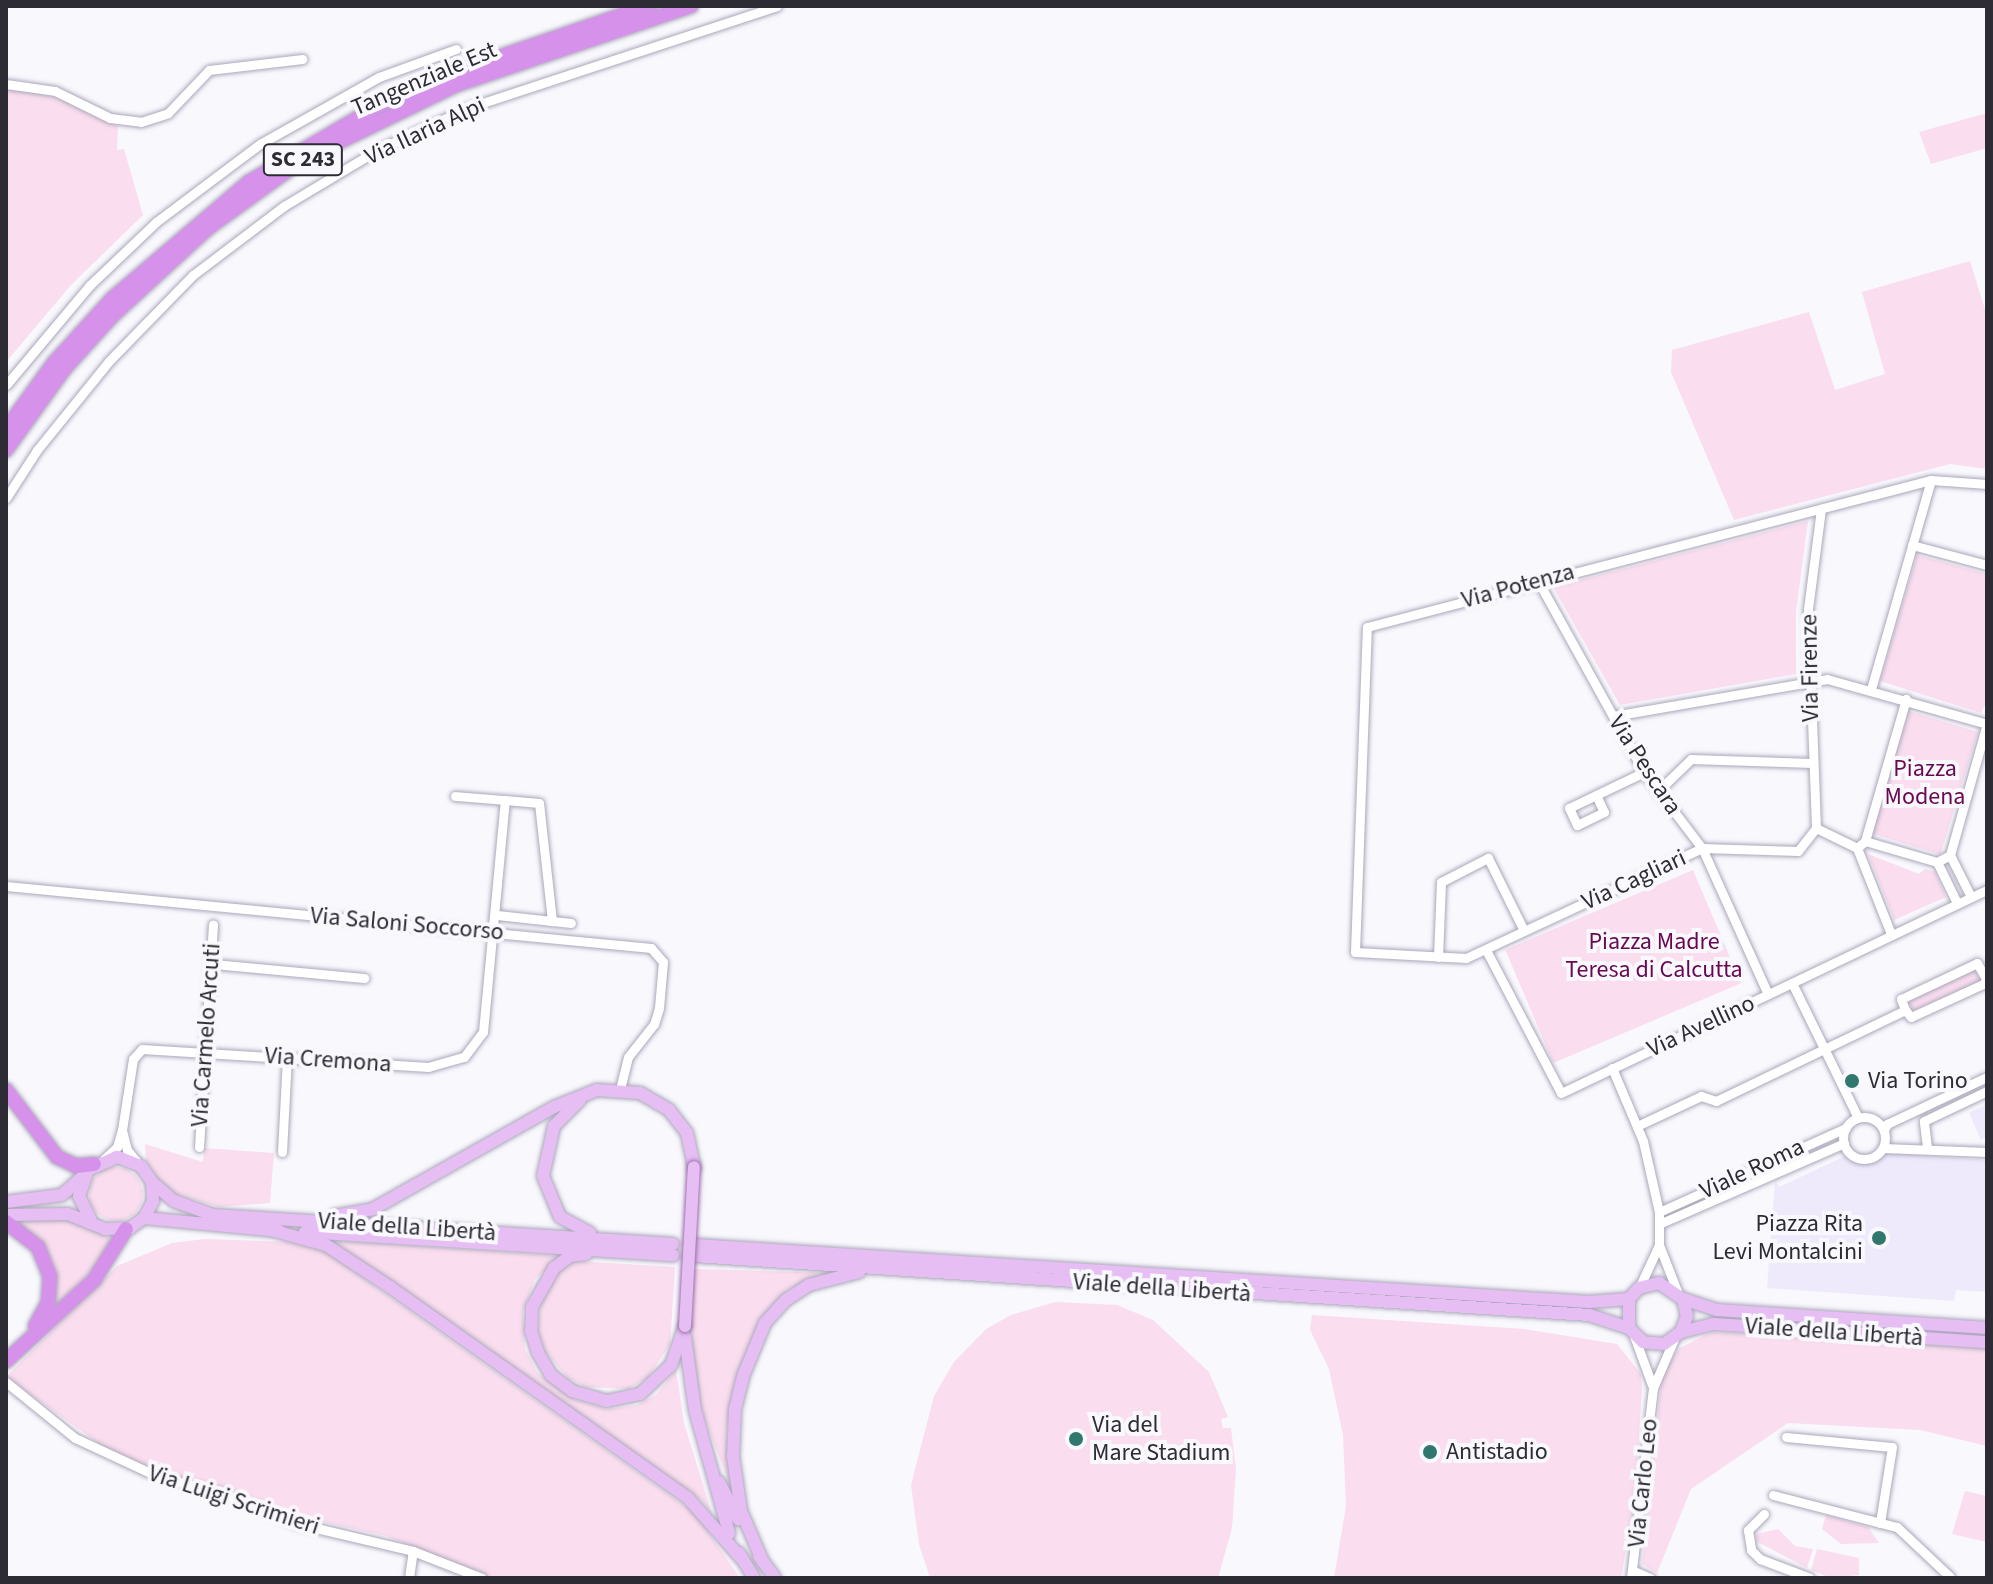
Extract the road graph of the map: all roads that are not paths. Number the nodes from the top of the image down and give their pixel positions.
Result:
1 (649, 6) edge
2 (691, 6) edge
3 (777, 6) edge
4 (456, 49) dead end
5 (302, 59) dead end
6 (6, 84) edge
7 (6, 385) edge
8 (6, 429) edge
9 (6, 450) edge
10 (1931, 480) junction
11 (1987, 484) edge
12 (6, 498) edge
13 (1821, 509) junction
14 (1912, 545) junction
15 (1987, 565) edge
16 (1538, 581) junction
17 (1810, 682) junction
18 (1871, 689) junction
19 (1906, 699) junction
20 (1613, 716) junction
21 (1987, 723) edge
22 (1813, 763) junction
23 (1644, 772) junction
24 (1658, 791) junction
25 (1596, 795) dead end
26 (455, 796) dead end
27 (505, 800) junction
28 (1816, 828) junction
29 (1861, 844) junction
30 (1702, 848) junction
31 (1950, 855) junction
32 (1937, 862) junction
33 (6, 886) edge
34 (1987, 890) edge
35 (1971, 897) junction
36 (1957, 903) junction
37 (497, 915) junction
38 (552, 921) junction
39 (571, 923) dead end
40 (213, 924) dead end
41 (1524, 931) junction
42 (496, 932) junction
43 (1891, 934) junction
44 (1486, 950) junction
45 (1355, 952) joint
46 (1438, 957) junction
47 (213, 964) junction
48 (364, 978) dead end
49 (1792, 983) junction
50 (1768, 994) junction
51 (1905, 1010) junction
52 (1824, 1049) junction
53 (207, 1052) junction
54 (287, 1058) junction
55 (1612, 1068) junction
56 (1987, 1077) edge
57 (620, 1089) junction
58 (6, 1090) edge
59 (597, 1090) junction
60 (1987, 1091) edge
61 (1858, 1118) junction
62 (1637, 1126) junction
63 (1846, 1128) junction
64 (122, 1130) junction
65 (1884, 1130) junction
66 (1844, 1143) junction
67 (199, 1147) dead end
68 (1927, 1147) junction
69 (1883, 1148) junction
70 (282, 1152) dead end
71 (1987, 1152) edge
72 (140, 1165) junction
73 (94, 1166) junction
74 (152, 1182) junction
75 (6, 1202) edge
76 (1659, 1212) junction
77 (6, 1215) edge
78 (239, 1216) junction
79 (144, 1218) junction
80 (91, 1221) junction
81 (6, 1222) edge
82 (1659, 1224) junction
83 (126, 1229) junction
84 (271, 1230) junction
85 (1659, 1245) junction
86 (673, 1249) junction
87 (885, 1269) junction
88 (1639, 1288) junction
89 (1680, 1295) junction
90 (1629, 1299) junction
91 (685, 1326) junction
92 (1987, 1328) edge
93 (1632, 1332) junction
94 (1678, 1336) junction
95 (1987, 1342) edge
96 (6, 1361) edge
97 (1653, 1388) junction
98 (8, 1389) edge
99 (1786, 1437) dead end
100 (707, 1453) junction
101 (1773, 1495) dead end
102 (1764, 1514) dead end
103 (1880, 1523) junction
104 (413, 1551) junction
105 (741, 1558) junction
106 (763, 1562) junction
107 (1632, 1574) edge
108 (409, 1578) edge
109 (482, 1578) edge
110 (754, 1578) edge
111 (775, 1578) edge
112 (1650, 1578) edge
113 (1810, 1578) edge
114 (1950, 1578) edge
115 (1958, 1578) edge

1 - 8 highway, Tangenziale Est / SC 243
2 - 9 highway, Tangenziale Est / SC 243
3 - 12 street, Via Ilaria Alpi
4 - 7 street
5 - 6 street
10 - 11 street, Via Potenza
10 - 13 street, Via Potenza
10 - 14 street
13 - 16 street, Via Potenza
13 - 17 street, Via Firenze
14 - 15 street
14 - 18 street
16 - 20 street, Via Pescara
16 - 45 street, Via Potenza
17 - 18 street
17 - 20 street
17 - 22 street, Via Firenze
18 - 19 street
19 - 21 street
19 - 29 street
20 - 23 street, Via Pescara
21 - 31 street
22 - 24 street
22 - 28 street, Via Firenze
23 - 24 street, Via Pescara
23 - 25 street
24 - 30 street, Via Pescara
26 - 27 street
27 - 37 street, Via Cremona
27 - 38 street
28 - 29 street
28 - 30 street, Via Cagliari
29 - 32 street
29 - 43 street
30 - 41 street, Via Cagliari
30 - 50 street, Via Pescara
31 - 32 street
31 - 35 street
32 - 36 street
33 - 42 street, Via Saloni Soccorso
34 - 35 street, Via Avellino
35 - 36 street, Via Avellino
36 - 43 street, Via Avellino
37 - 38 street
37 - 42 street, Via Cremona
38 - 39 street
40 - 47 street, Via Carmelo Arcuti
41 - 44 street, Via Cagliari
41 - 46 street
42 - 54 street, Via Cremona
42 - 57 street, Via Saloni Soccorso
43 - 49 street, Via Avellino
44 - 46 street, Via Cagliari
44 - 55 street, Via Avellino
45 - 46 street, Via Cagliari
47 - 48 street
47 - 53 street, Via Carmelo Arcuti
49 - 50 street, Via Avellino
49 - 52 street
50 - 55 street, Via Avellino
51 - 51 street
51 - 52 street
52 - 61 street
52 - 62 street
53 - 54 street, Via Cremona
53 - 64 street, Via Cremona
53 - 67 street, Via Carmelo Arcuti
54 - 70 street
55 - 62 street
56 - 65 street
57 - 59 main road
57 - 91 main road, bridge
58 - 73 highway
59 - 78 main road
59 - 86 main road
60 - 68 street
61 - 63 street, Viale Roma
61 - 65 street
62 - 76 street
63 - 66 street
63 - 76 street, Viale Roma
64 - 72 street
64 - 73 street, Via Cremona
65 - 69 street
66 - 69 street
66 - 82 street, Viale Roma
68 - 69 street
68 - 71 street
72 - 73 main road
72 - 74 main road, Viale della Libertà
73 - 75 main road
73 - 80 main road
74 - 78 main road, Viale della Libertà
74 - 79 main road
76 - 82 street
77 - 80 main road
78 - 86 main road, Viale della Libertà
79 - 83 main road
79 - 84 main road, Viale della Libertà
80 - 83 main road
81 - 96 highway
82 - 85 street
83 - 96 highway
84 - 86 main road, Viale della Libertà
84 - 105 main road
85 - 88 street
85 - 89 street
86 - 91 main road
87 - 90 main road, Viale della Libertà
87 - 93 main road, Viale della Libertà
87 - 106 main road
88 - 89 main road, Viale della Libertà
88 - 90 main road
89 - 92 main road, Viale della Libertà
89 - 94 main road
90 - 93 main road
91 - 100 main road
93 - 94 main road, Viale della Libertà
93 - 97 street, Via Carlo Leo
94 - 95 main road, Viale della Libertà
94 - 97 street, Via Carlo Leo
97 - 107 street, Via Carlo Leo
98 - 104 street, Via Luigi Scrimieri
99 - 103 street
100 - 105 main road
100 - 106 main road
101 - 103 street
102 - 113 street
103 - 114 street
104 - 108 street
104 - 109 street, Via Luigi Scrimieri
105 - 110 main road
106 - 111 main road
107 - 112 street
114 - 115 street

